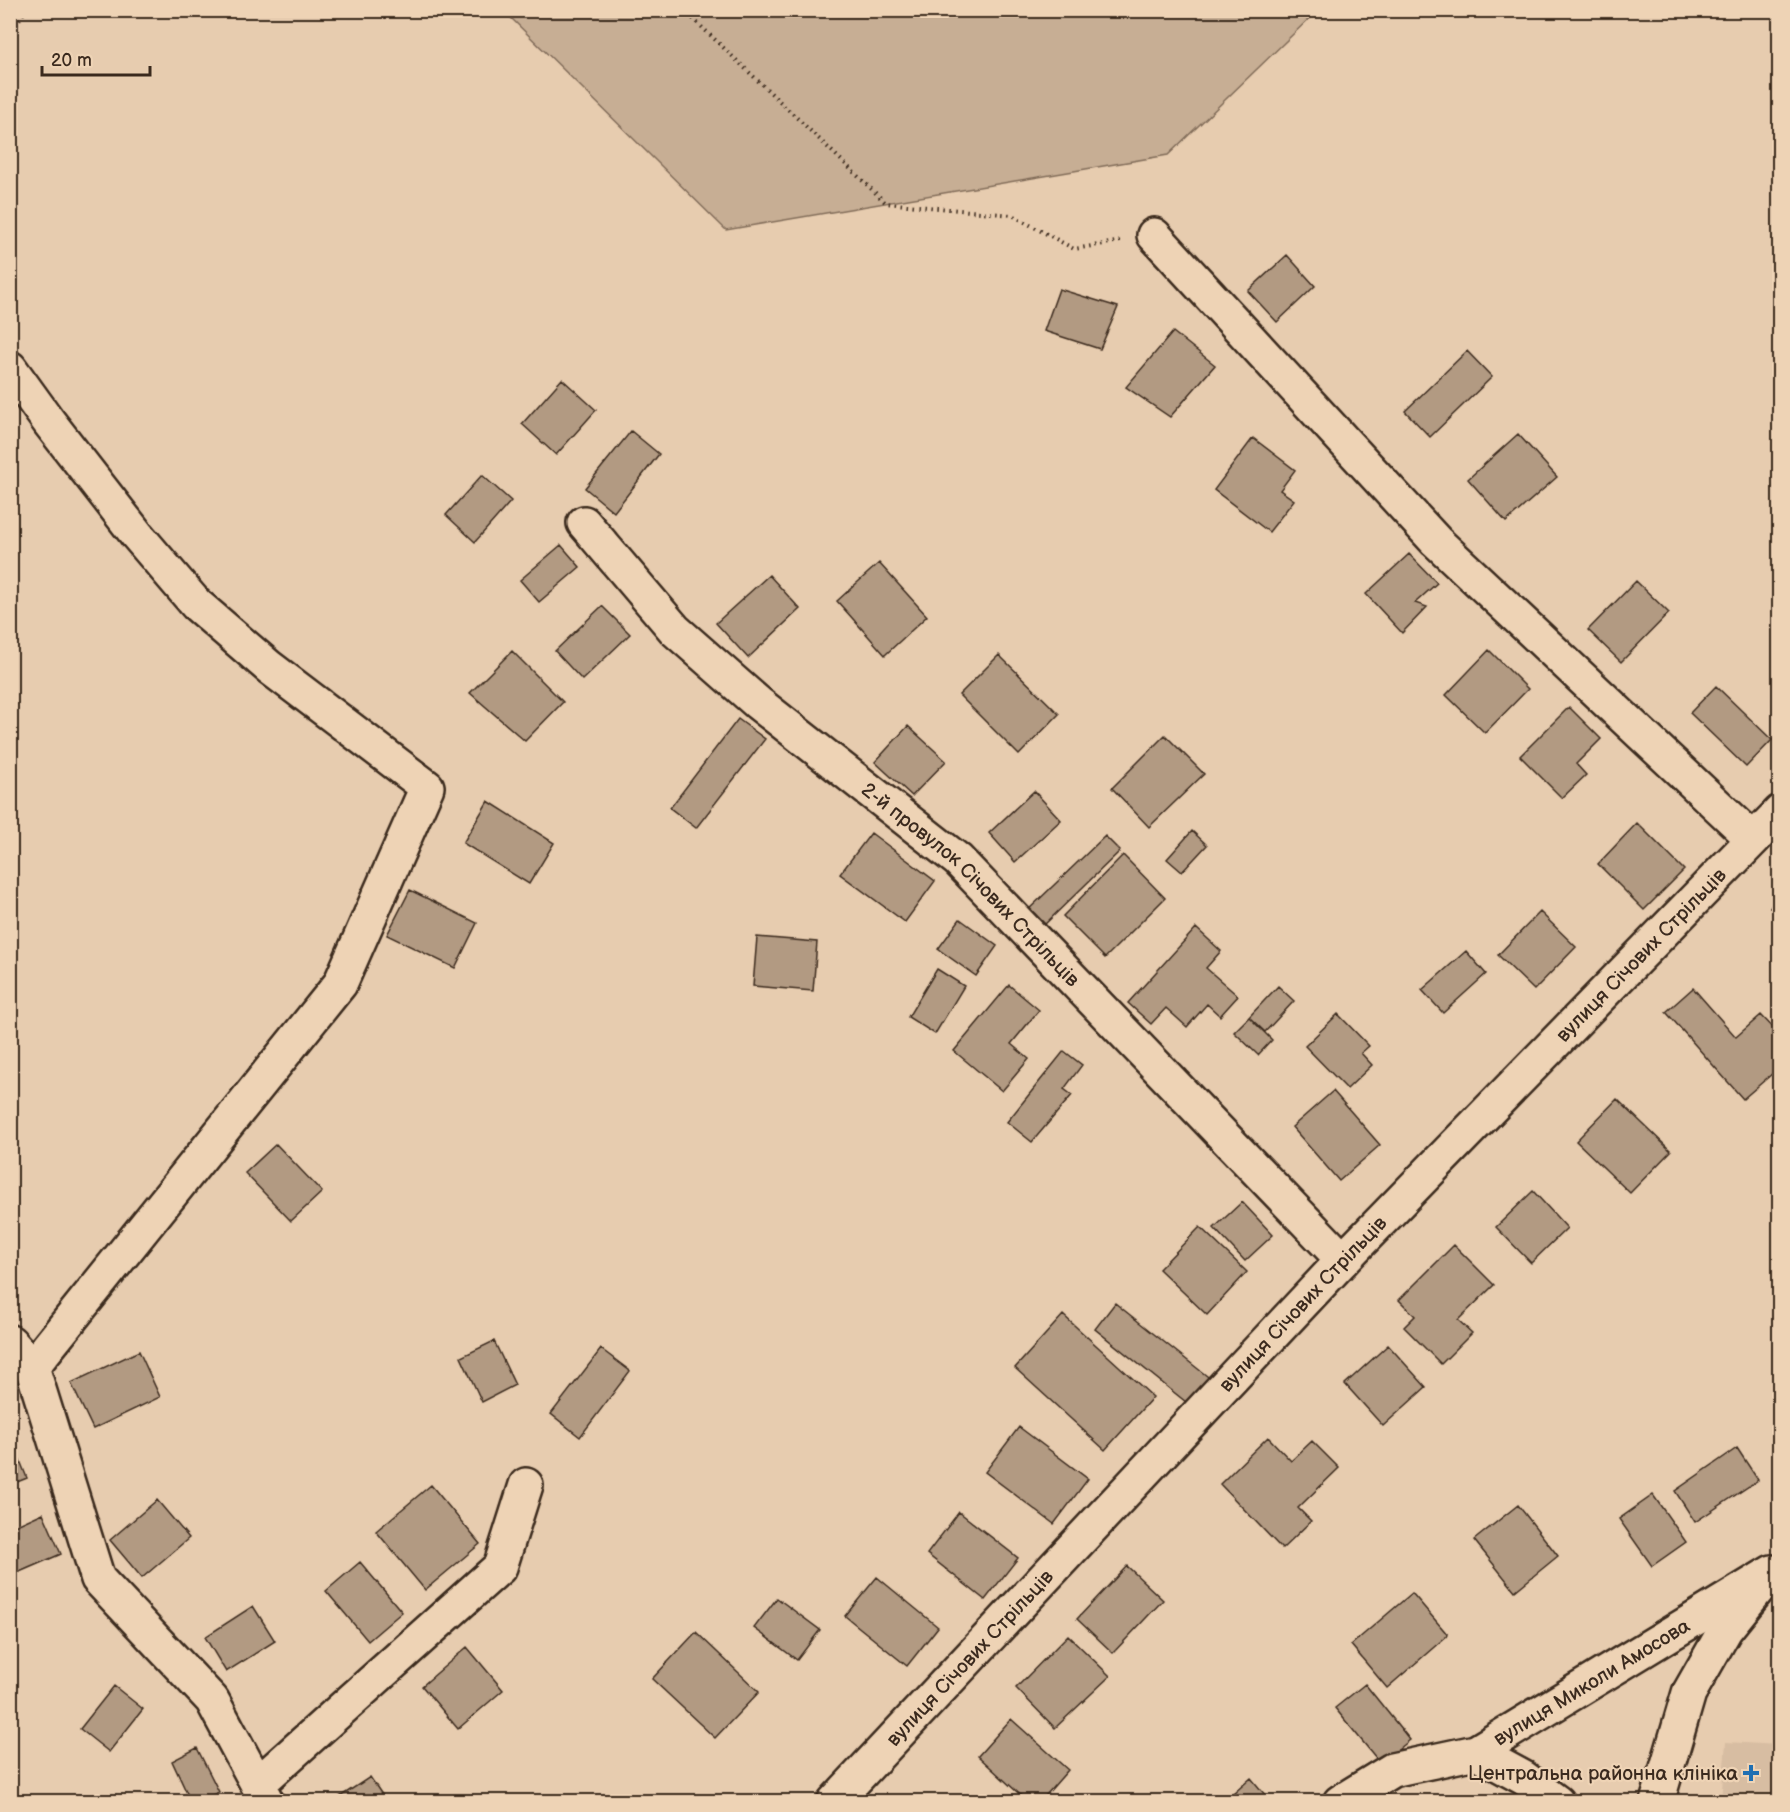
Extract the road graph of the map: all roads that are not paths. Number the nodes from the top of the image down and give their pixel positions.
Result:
1 (1154, 236) road end
2 (10, 368) edge
3 (584, 523) dead end
4 (1779, 812) edge
5 (1753, 839) junction
6 (1343, 1260) junction
7 (10, 1342) edge
8 (32, 1367) junction
9 (526, 1485) dead end
10 (1776, 1569) edge
11 (1476, 1752) junction
12 (1520, 1790) edge
13 (262, 1793) edge
14 (834, 1802) edge
15 (1340, 1802) edge
16 (1557, 1802) edge
17 (1657, 1802) edge

1 - 5 street
2 - 8 street
3 - 6 street, 2-й провулок Січових Стрільців
4 - 5 street, вулиця Січових Стрільців
5 - 6 street, вулиця Січових Стрільців
6 - 14 street, вулиця Січових Стрільців
7 - 8 street
8 - 13 street
9 - 13 street
10 - 11 street, вулиця Миколи Амосова
10 - 17 street, вулиця Миколи Амосова
11 - 12 street
11 - 15 street, вулиця Миколи Амосова
12 - 16 street

